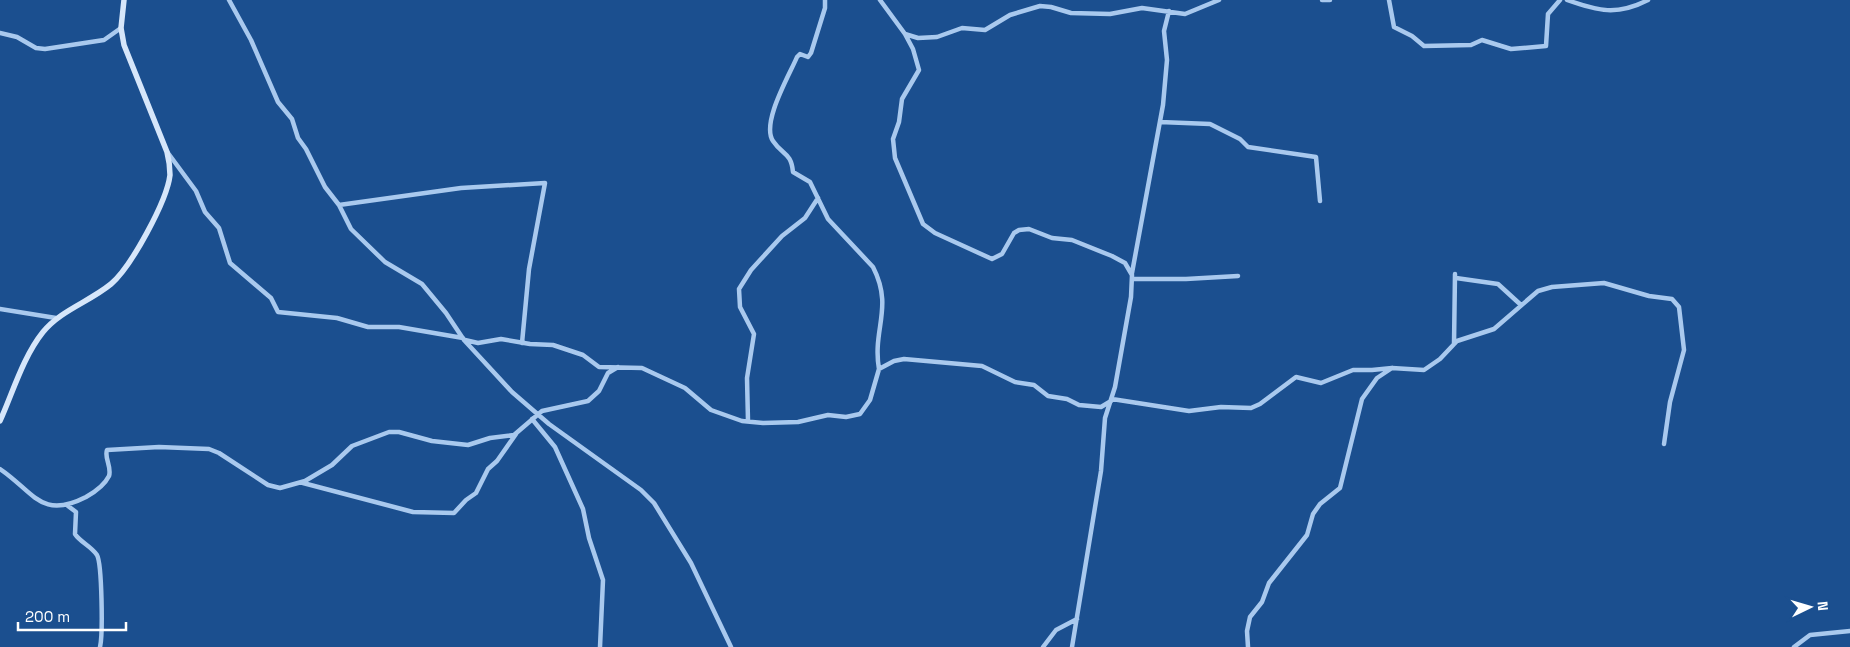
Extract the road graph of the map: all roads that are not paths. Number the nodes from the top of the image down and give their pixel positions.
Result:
1 (124, 0) edge
2 (229, 0) edge
3 (825, 0) edge
4 (880, 0) edge
5 (1219, 0) edge
6 (1322, 0) edge
7 (1330, 0) edge
8 (1389, 0) edge
9 (1560, 0) edge
10 (1567, 0) edge
11 (1648, 0) edge
12 (1169, 11) junction
13 (121, 28) junction
14 (0, 33) edge
15 (905, 34) junction
16 (1160, 122) junction
17 (167, 152) junction
18 (818, 198) junction
19 (1320, 201) dead end
20 (338, 205) junction
21 (1238, 276) dead end
22 (1132, 278) junction
23 (1521, 305) junction
24 (0, 309) edge
25 (56, 318) junction
26 (463, 339) junction
27 (522, 342) junction
28 (1454, 344) junction
29 (618, 368) junction
30 (1392, 368) junction
31 (879, 369) junction
32 (1112, 400) junction
33 (537, 414) junction
34 (532, 419) junction
35 (0, 421) edge
36 (748, 422) junction
37 (517, 433) junction
38 (1664, 444) dead end
39 (0, 469) edge
40 (302, 482) junction
41 (68, 506) junction
42 (1077, 619) junction
43 (1850, 631) edge
44 (100, 647) edge
45 (600, 647) edge
46 (731, 647) edge
47 (1043, 647) edge
48 (1072, 647) edge
49 (1248, 647) edge
50 (1794, 647) edge

1 - 13 street
2 - 20 street
3 - 18 street
4 - 15 street
5 - 12 street
6 - 7 street
8 - 9 street
10 - 11 street
12 - 15 street
12 - 16 street
13 - 14 street
13 - 17 street
15 - 22 street
16 - 19 street
16 - 22 street
17 - 25 street
17 - 26 street
18 - 31 street
18 - 36 street
20 - 26 street
20 - 27 street
21 - 22 street
22 - 32 street
23 - 28 street
23 - 28 street
23 - 38 street
24 - 25 street
25 - 35 street
26 - 27 street
26 - 33 street
27 - 29 street
28 - 30 street
29 - 33 street
29 - 36 street
30 - 32 street
30 - 49 street
31 - 32 street
31 - 36 street
32 - 42 street
33 - 34 street
33 - 46 street
34 - 37 street
34 - 45 street
37 - 40 street
37 - 40 street
39 - 41 street
40 - 41 street
41 - 44 street
42 - 47 street
42 - 48 street
43 - 50 street

